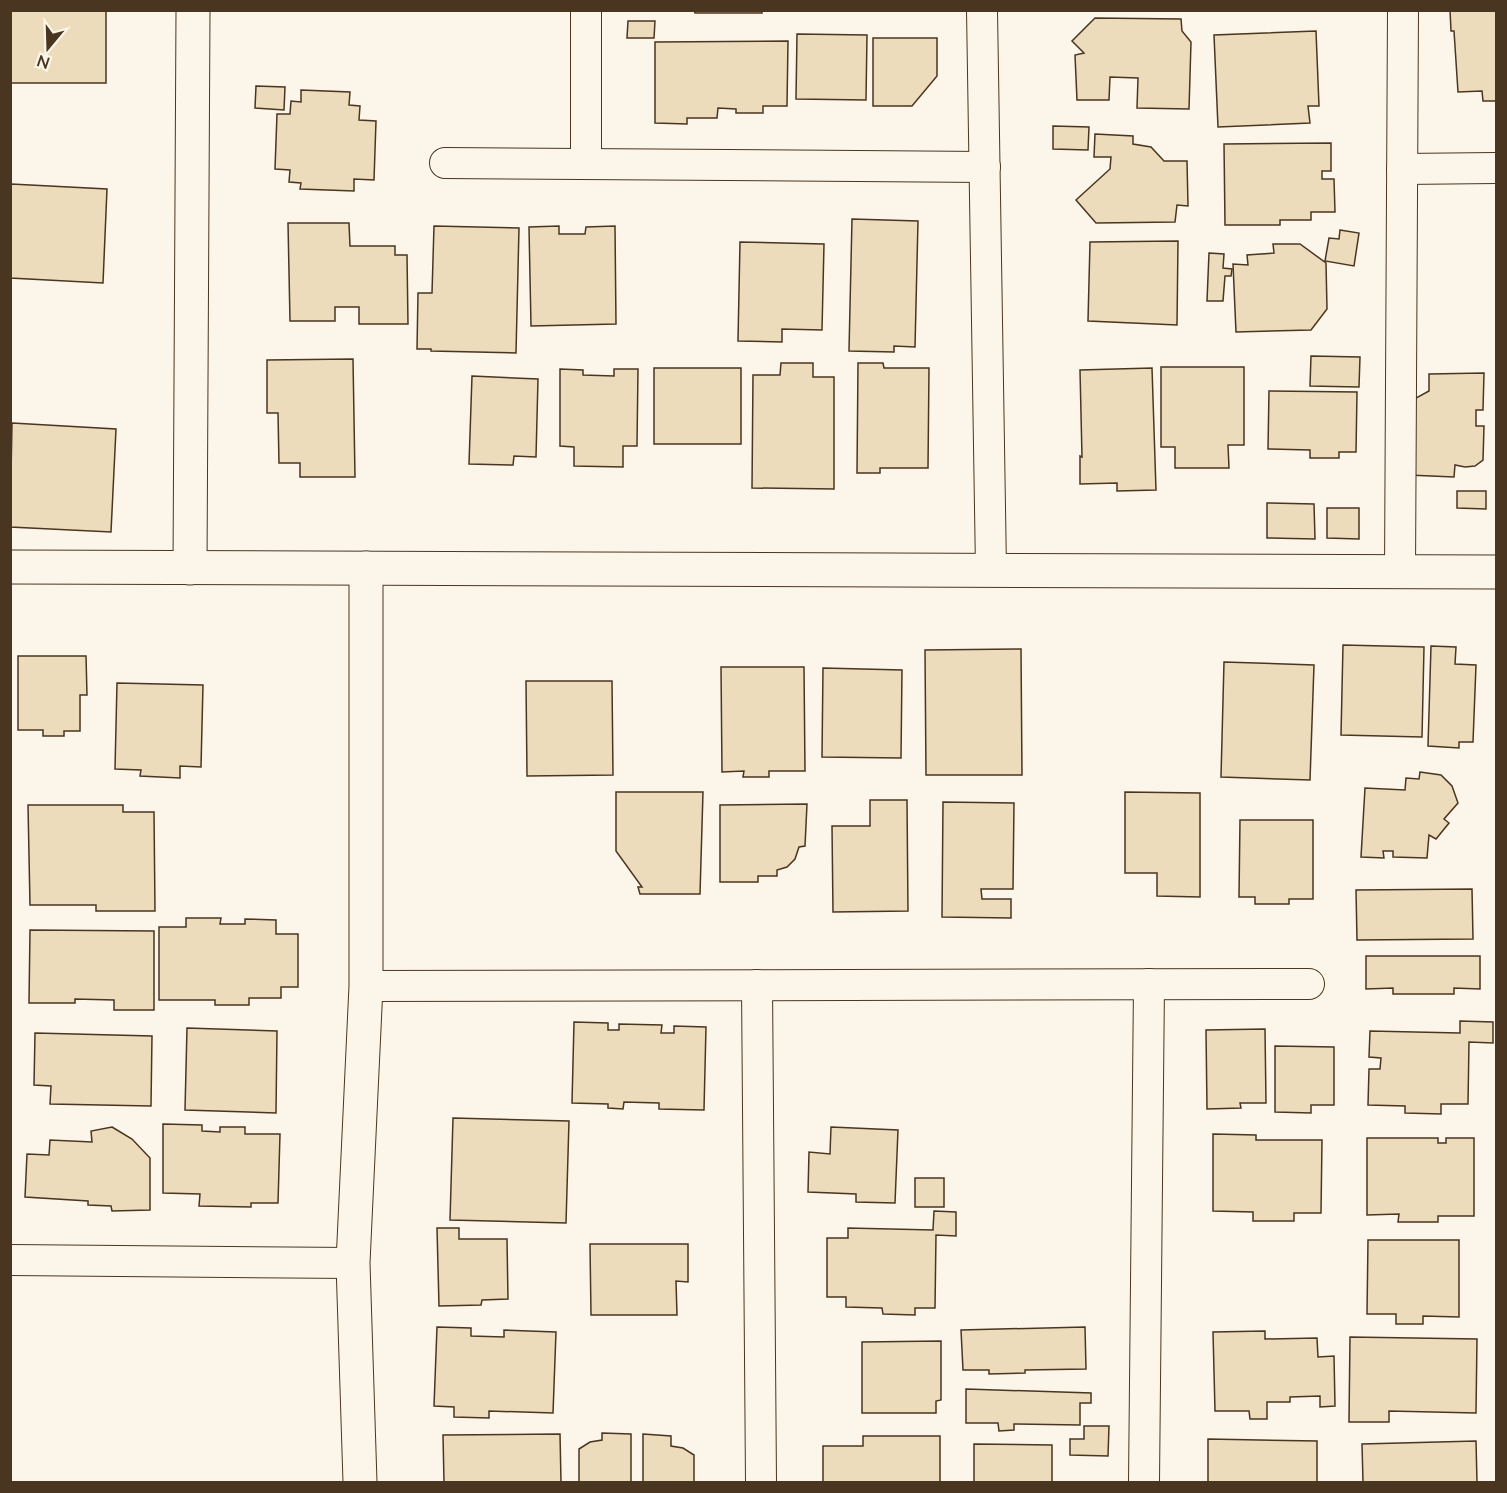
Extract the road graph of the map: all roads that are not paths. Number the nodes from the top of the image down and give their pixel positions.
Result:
1 (193, 10) edge
2 (586, 10) edge
3 (982, 10) edge
4 (1403, 10) edge
5 (445, 163) dead end
6 (586, 163) junction
7 (985, 167) junction
8 (1497, 168) edge
9 (1402, 169) junction
10 (10, 567) edge
11 (190, 568) junction
12 (366, 568) junction
13 (991, 570) junction
14 (1400, 572) junction
15 (1497, 572) edge
16 (1149, 984) junction
17 (1309, 984) dead end
18 (757, 985) junction
19 (366, 986) junction
20 (10, 1260) edge
21 (353, 1263) junction
22 (360, 1482) edge
23 (761, 1482) edge
24 (1144, 1482) edge

1 - 11 street
2 - 6 street
3 - 7 street
4 - 9 street
5 - 6 street
6 - 7 street
7 - 13 street
8 - 9 street
9 - 14 street
10 - 11 street
11 - 12 street
12 - 13 street
12 - 19 street
13 - 14 street
14 - 15 street
16 - 17 street
16 - 18 street
16 - 24 street
18 - 19 street
18 - 23 street
19 - 21 street
20 - 21 street
21 - 22 street

